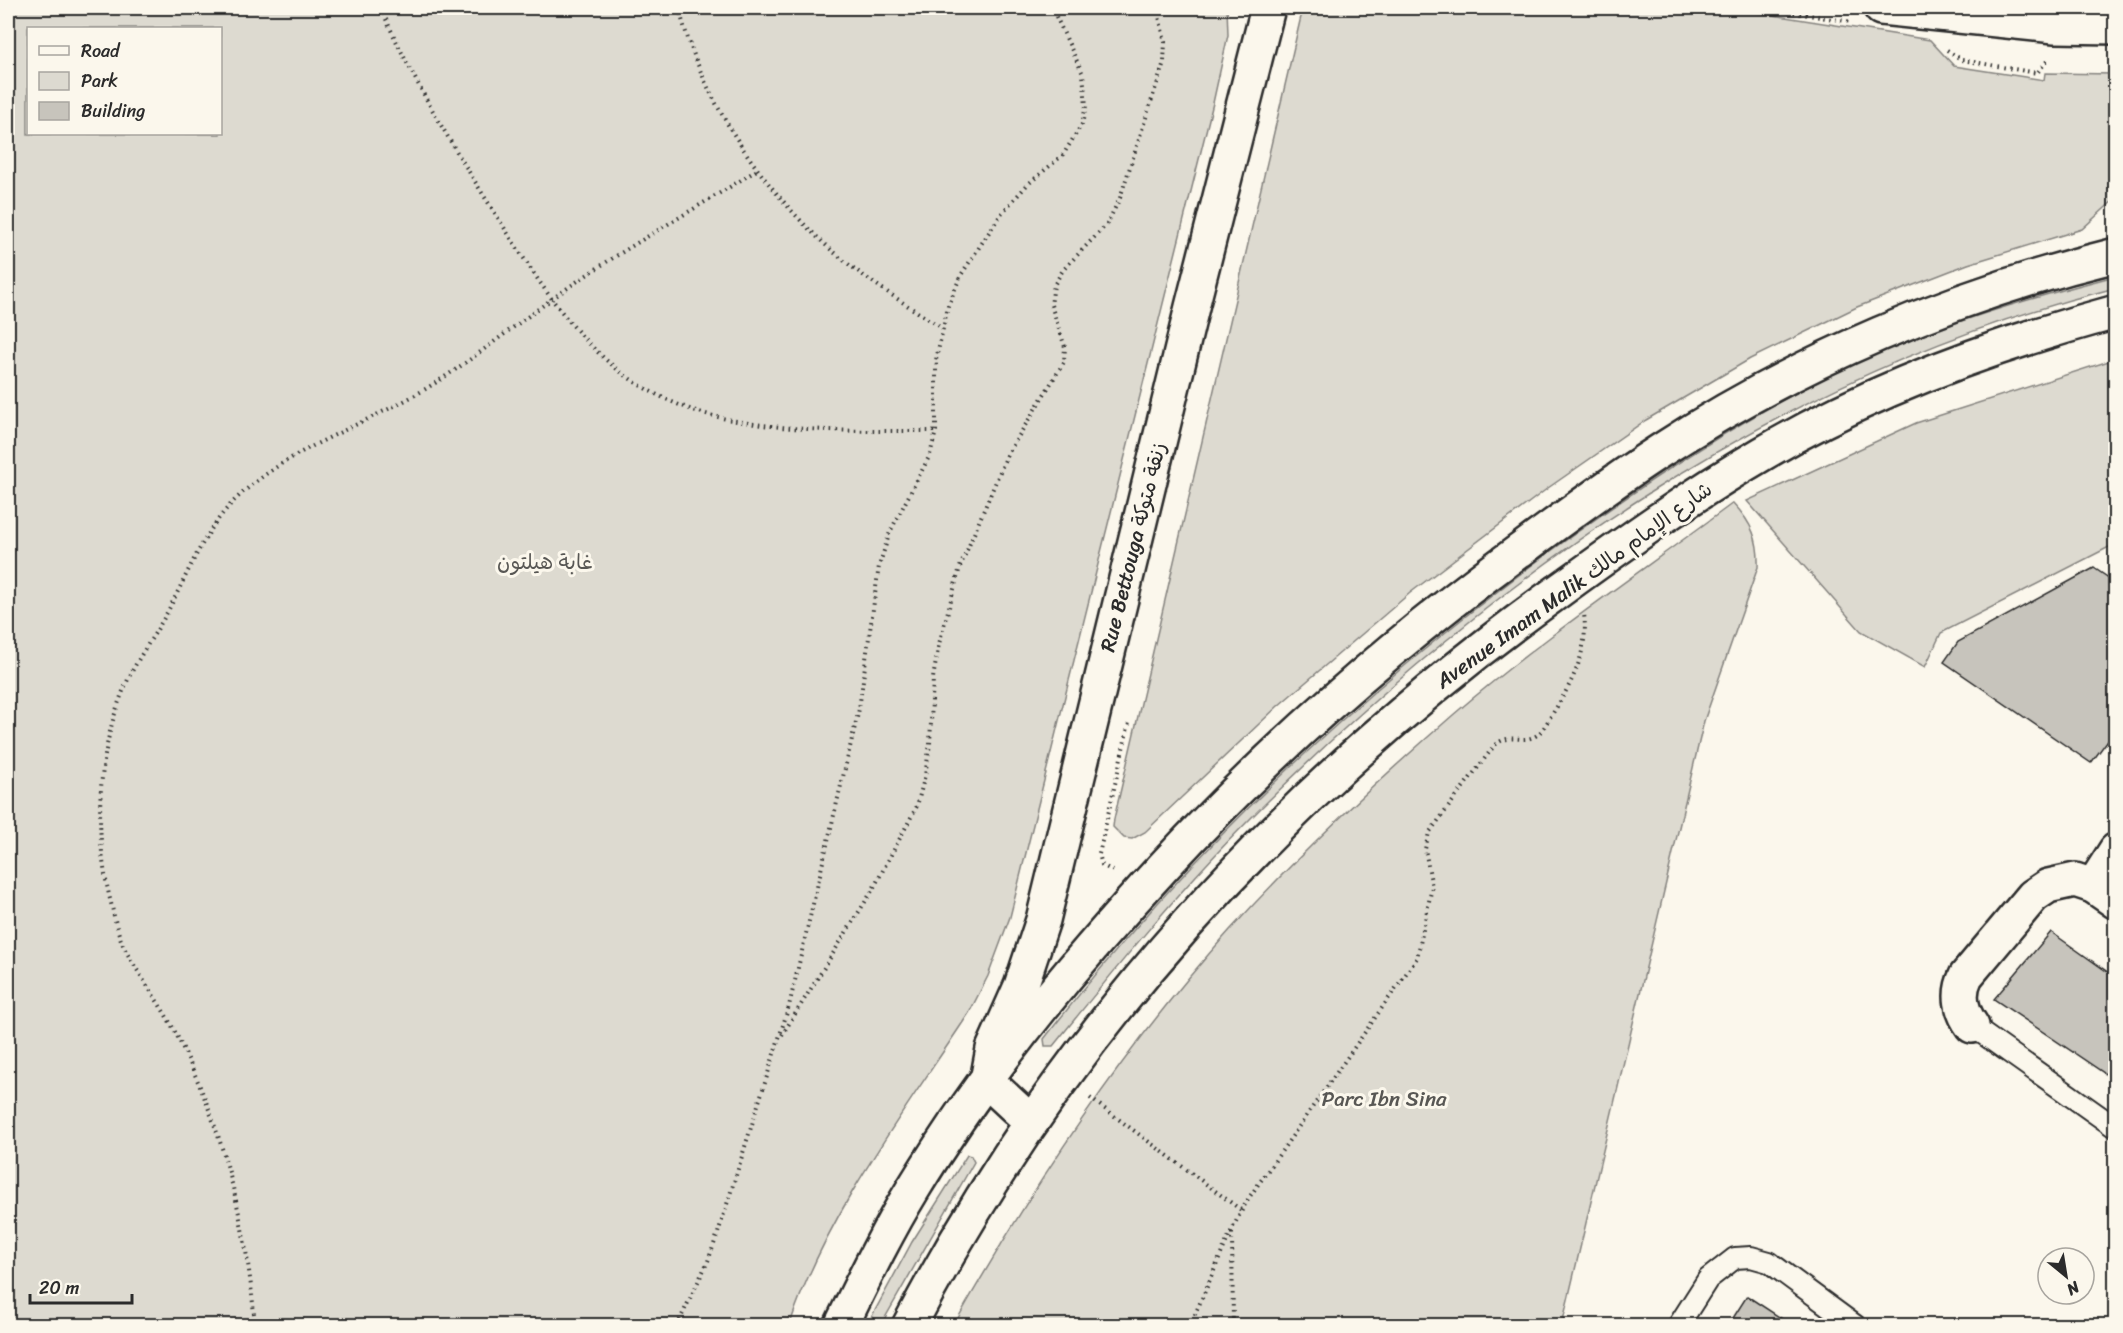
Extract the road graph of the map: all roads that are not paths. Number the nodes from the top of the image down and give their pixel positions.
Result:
1 (1268, 8) edge
2 (1881, 8) edge
3 (2115, 27) edge
4 (2115, 255) edge
5 (2115, 312) edge
6 (2115, 850) edge
7 (2104, 894) edge
8 (1972, 1026) joint
9 (987, 1081) junction
10 (1030, 1121) junction
11 (2115, 1128) edge
12 (841, 1326) edge
13 (909, 1326) edge
14 (1678, 1326) edge
15 (1856, 1326) edge

1 - 9 main road, Rue Bettouga زنقة متوكة
2 - 3 main road
4 - 9 main road
5 - 10 main road, Avenue Imam Malik شارع الإمام مالك
6 - 7 main road
7 - 8 main road
8 - 11 lane
9 - 10 main road
9 - 12 main road
10 - 13 main road, Avenue Imam Malik شارع الإمام مالك
14 - 15 lane

